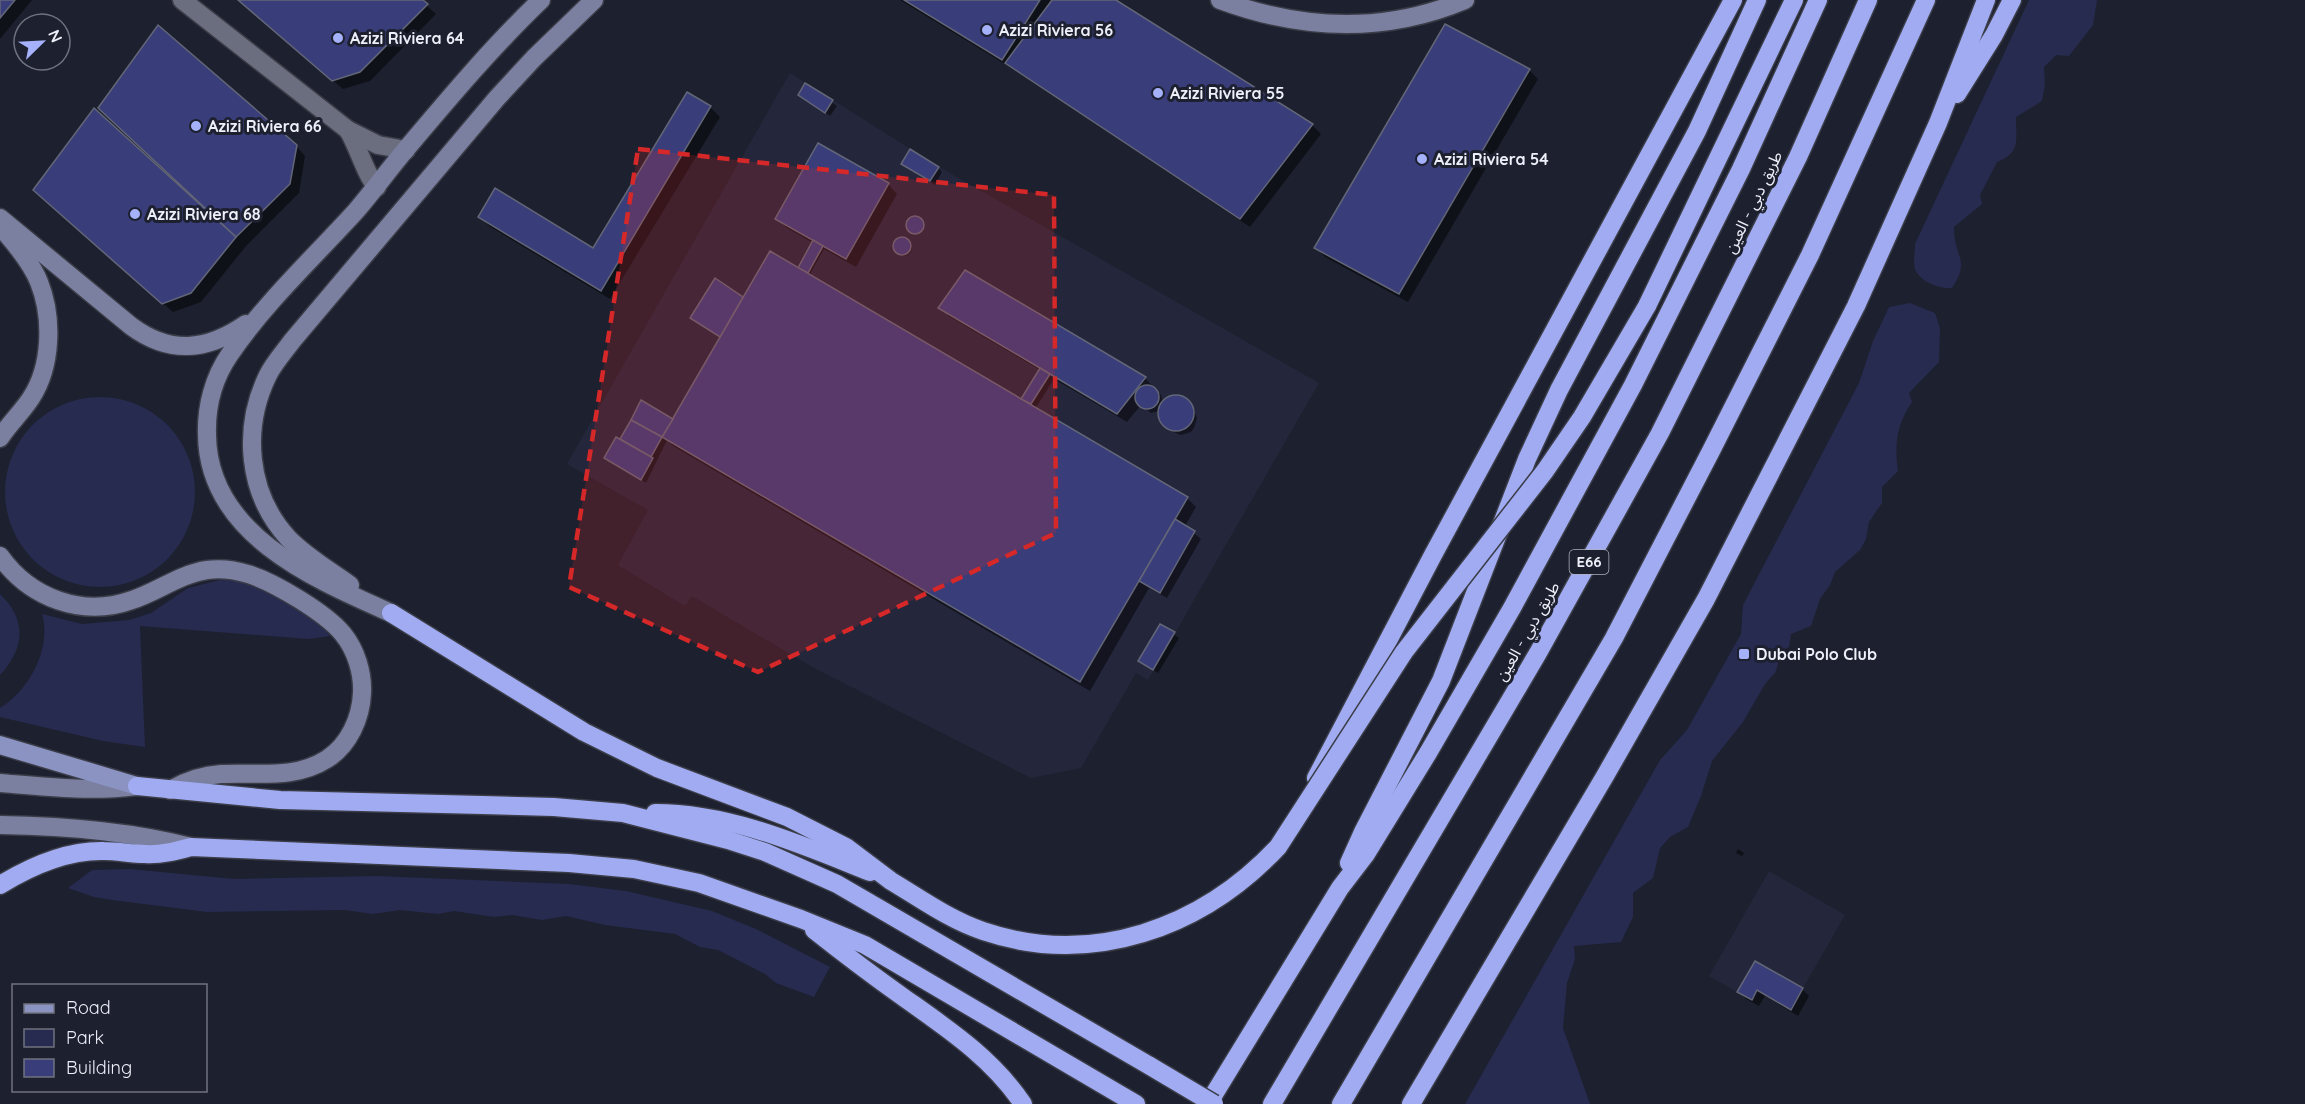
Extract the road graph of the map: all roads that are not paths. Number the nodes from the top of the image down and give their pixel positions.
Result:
1 (182, 0) edge
2 (541, 0) edge
3 (594, 0) edge
4 (1220, 0) edge
5 (1465, 0) edge
6 (1733, 0) edge
7 (1757, 0) edge
8 (1794, 0) edge
9 (1818, 0) edge
10 (1868, 0) edge
11 (1926, 0) edge
12 (1986, 0) edge
13 (2012, 0) edge
14 (1938, 123) junction
15 (348, 130) junction
16 (406, 150) junction
17 (377, 187) junction
18 (0, 218) edge
19 (0, 226) edge
20 (264, 312) junction
21 (0, 438) edge
22 (0, 556) edge
23 (391, 613) junction
24 (0, 745) edge
25 (0, 783) edge
26 (137, 786) junction
27 (170, 790) junction
28 (1309, 799) junction
29 (623, 813) junction
30 (0, 825) edge
31 (191, 847) junction
32 (891, 881) junction
33 (0, 885) edge
34 (1340, 888) junction
35 (801, 920) junction
36 (1132, 1101) edge
37 (1023, 1104) edge
38 (1208, 1104) edge
39 (1214, 1104) edge
40 (1272, 1104) edge
41 (1341, 1104) edge
42 (1411, 1104) edge

1 - 15 street
2 - 16 street
3 - 23 street
4 - 5 street
6 - 28 highway, bridge
7 - 34 highway
8 - 28 highway, bridge
9 - 34 highway
10 - 40 highway, طريق دبي - العين / E66
11 - 41 highway
12 - 14 highway
13 - 14 highway
14 - 42 highway
15 - 16 street
15 - 17 street
16 - 17 street
17 - 20 street
18 - 20 street
19 - 21 street
20 - 23 street
22 - 27 street
23 - 32 highway
24 - 26 main road
25 - 26 street
26 - 27 highway
27 - 29 highway
28 - 32 highway, bridge
29 - 32 highway
29 - 39 highway, bridge
30 - 31 street
31 - 33 highway
31 - 35 highway
34 - 38 highway
35 - 36 highway
35 - 37 highway

